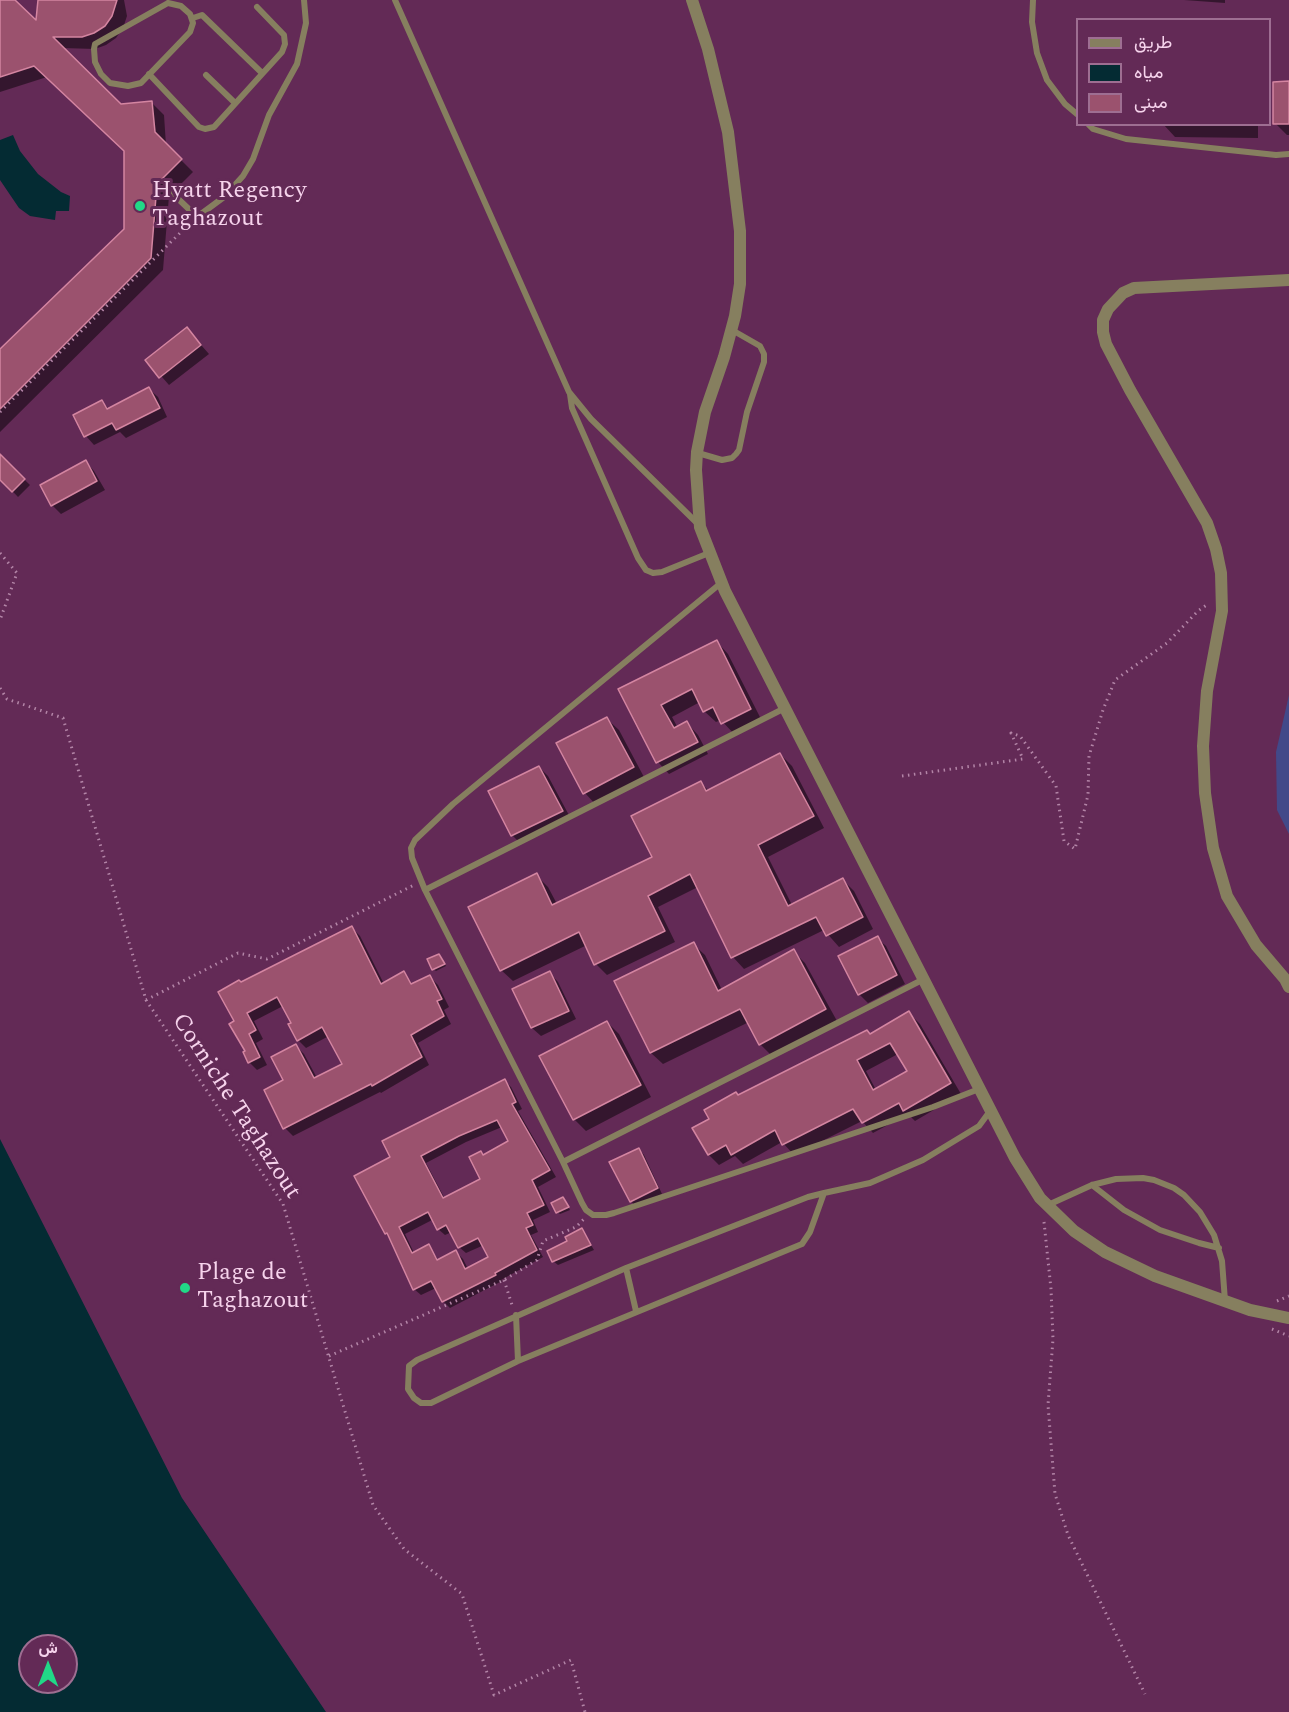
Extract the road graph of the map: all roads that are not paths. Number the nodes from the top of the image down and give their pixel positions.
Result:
1 (304, 0) edge
2 (395, 0) edge
3 (692, 0) edge
4 (1033, 0) edge
5 (167, 1) edge
6 (257, 7) dead end
7 (193, 18) junction
8 (262, 73) junction
9 (149, 74) junction
10 (206, 75) dead end
11 (235, 104) junction
12 (1076, 114) edge
13 (1090, 126) edge
14 (1289, 154) edge
15 (171, 192) dead end
16 (1289, 280) edge
17 (731, 330) junction
18 (569, 392) junction
19 (697, 452) junction
20 (700, 527) junction
21 (709, 553) junction
22 (721, 583) junction
23 (784, 708) junction
24 (425, 890) junction
25 (924, 979) junction
26 (1289, 987) edge
27 (979, 1089) junction
28 (991, 1110) junction
29 (563, 1162) junction
30 (1092, 1185) junction
31 (824, 1194) junction
32 (1048, 1206) junction
33 (1219, 1248) junction
34 (626, 1268) junction
35 (1225, 1302) junction
36 (1250, 1310) junction
37 (636, 1311) junction
38 (1289, 1311) edge
39 (516, 1315) junction
40 (1289, 1318) edge
41 (518, 1361) junction

1 - 15 lane
2 - 18 lane
3 - 17 street
4 - 12 lane
5 - 7 lane
5 - 9 lane
6 - 8 lane
7 - 8 lane
7 - 9 lane
8 - 11 lane
9 - 11 lane
10 - 11 lane
13 - 14 lane
16 - 26 street
17 - 19 street
17 - 19 lane
18 - 20 lane
18 - 21 lane
19 - 20 street
20 - 21 street
21 - 22 street
22 - 23 street
22 - 24 lane
23 - 24 lane
23 - 25 street
24 - 29 lane
25 - 27 street
25 - 29 lane
27 - 28 street
27 - 29 lane
28 - 31 lane
28 - 32 street
30 - 32 lane
30 - 33 lane
30 - 33 lane
31 - 34 lane
31 - 37 lane
32 - 35 street
33 - 35 lane
34 - 37 lane
34 - 39 lane
35 - 36 street
36 - 38 street
36 - 40 street
37 - 41 lane
39 - 41 lane
39 - 41 lane

